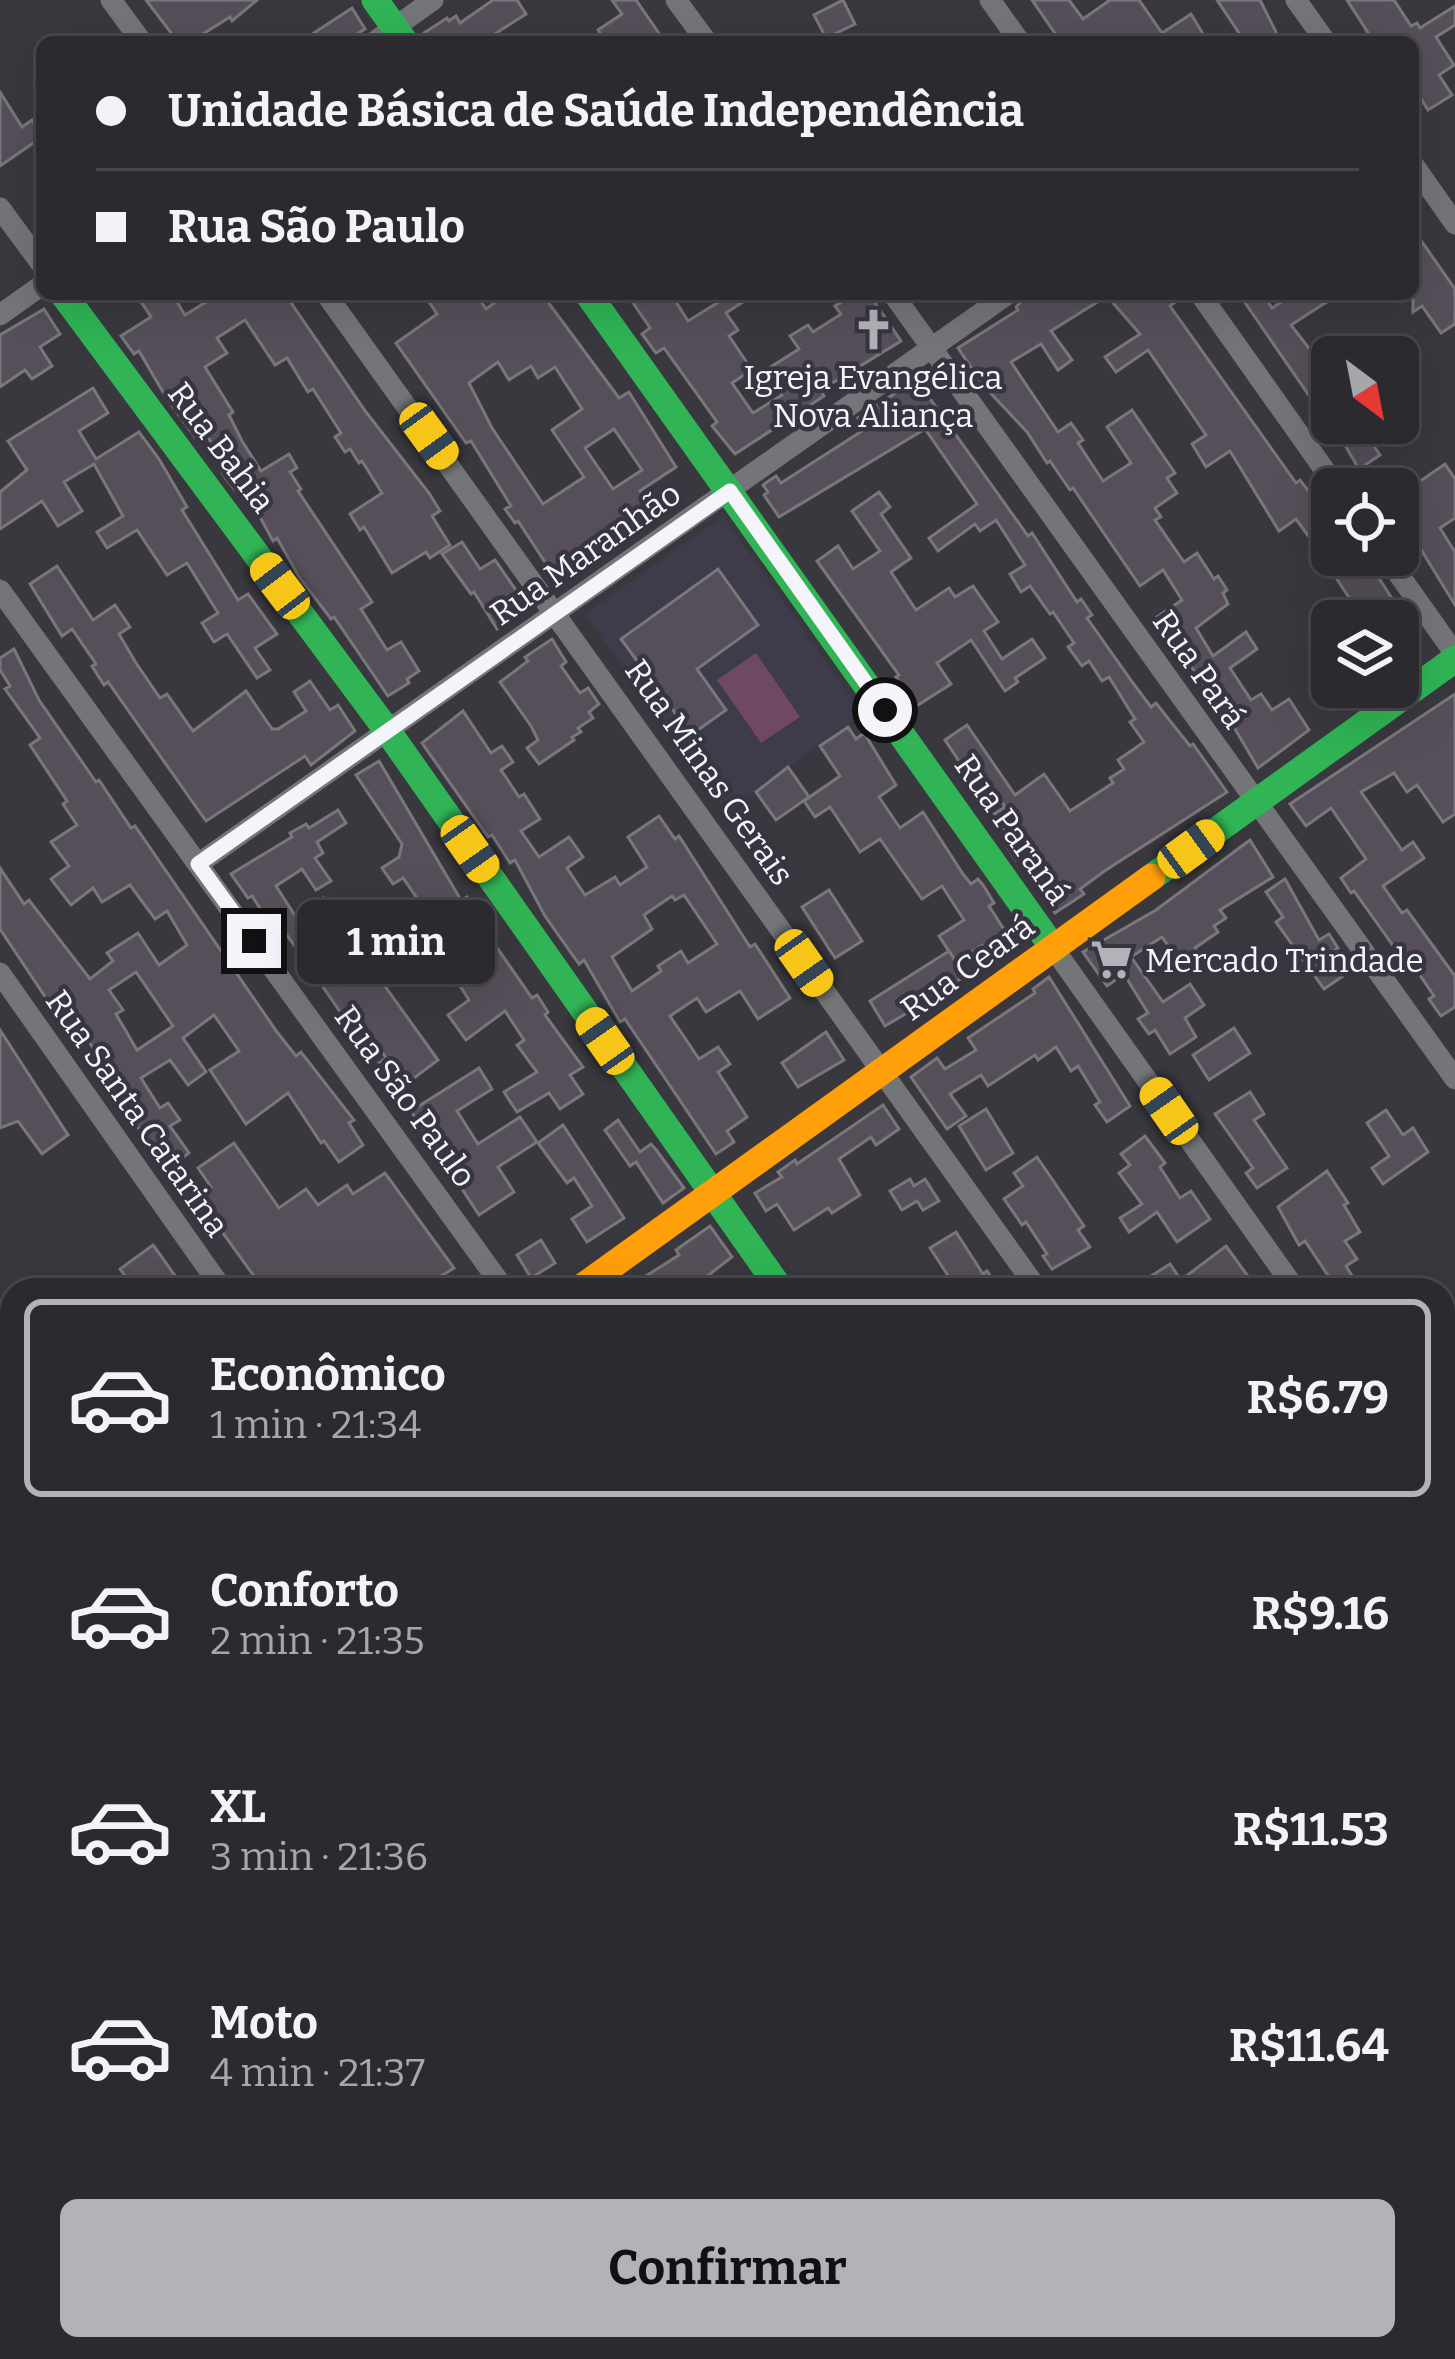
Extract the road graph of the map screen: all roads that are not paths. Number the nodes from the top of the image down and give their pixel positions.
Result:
1 (111, 0) edge
2 (375, 0) edge
3 (433, 0) edge
4 (676, 0) edge
5 (990, 0) edge
6 (1296, 0) edge
7 (138, 36) edge
8 (391, 36) edge
9 (392, 36) edge
10 (703, 36) edge
11 (1016, 36) edge
12 (1323, 36) edge
13 (1419, 173) edge
14 (0, 208) edge
15 (1455, 224) edge
16 (36, 257) edge
17 (36, 289) edge
18 (67, 300) edge
19 (330, 300) edge
20 (592, 300) edge
21 (897, 300) edge
22 (999, 300) edge
23 (1204, 300) edge
24 (0, 315) edge
25 (932, 347) junction
26 (1323, 468) edge
27 (730, 491) junction
28 (1399, 576) edge
29 (0, 590) edge
30 (557, 614) junction
31 (1455, 657) edge
32 (388, 733) junction
33 (1254, 803) junction
34 (198, 864) junction
35 (1054, 949) junction
36 (0, 973) edge
37 (883, 1072) junction
38 (1455, 1079) edge
39 (711, 1194) junction
40 (215, 1278) edge
41 (496, 1278) edge
42 (595, 1278) edge
43 (772, 1278) edge
44 (1029, 1278) edge
45 (1287, 1278) edge

1 - 7 street
2 - 8 street
3 - 9 street
4 - 10 street
5 - 11 street
6 - 12 street
13 - 15 street
14 - 16 street
17 - 24 street
18 - 32 street, Rua Bahia
19 - 30 street, Rua Minas Gerais
20 - 27 street, Rua Paraná
21 - 25 street, Rua Pará
22 - 25 street, Rua Maranhão
23 - 26 street
25 - 27 street, Rua Maranhão
25 - 33 street, Rua Pará
27 - 30 street, Rua Maranhão
27 - 35 street, Rua Paraná
28 - 31 street
29 - 34 street, Rua São Paulo
30 - 32 street, Rua Maranhão
30 - 37 street, Rua Minas Gerais
31 - 33 street, Rua Ceará
32 - 34 street, Rua Maranhão
32 - 39 street, Rua Bahia
33 - 35 street, Rua Ceará
33 - 38 street, Rua Pará
34 - 41 street, Rua São Paulo
35 - 37 street, Rua Ceará
35 - 45 street, Rua Paraná
36 - 40 street, Rua Santa Catarina
37 - 39 street, Rua Ceará
37 - 44 street, Rua Minas Gerais
39 - 42 street, Rua Ceará
39 - 43 street, Rua Bahia

